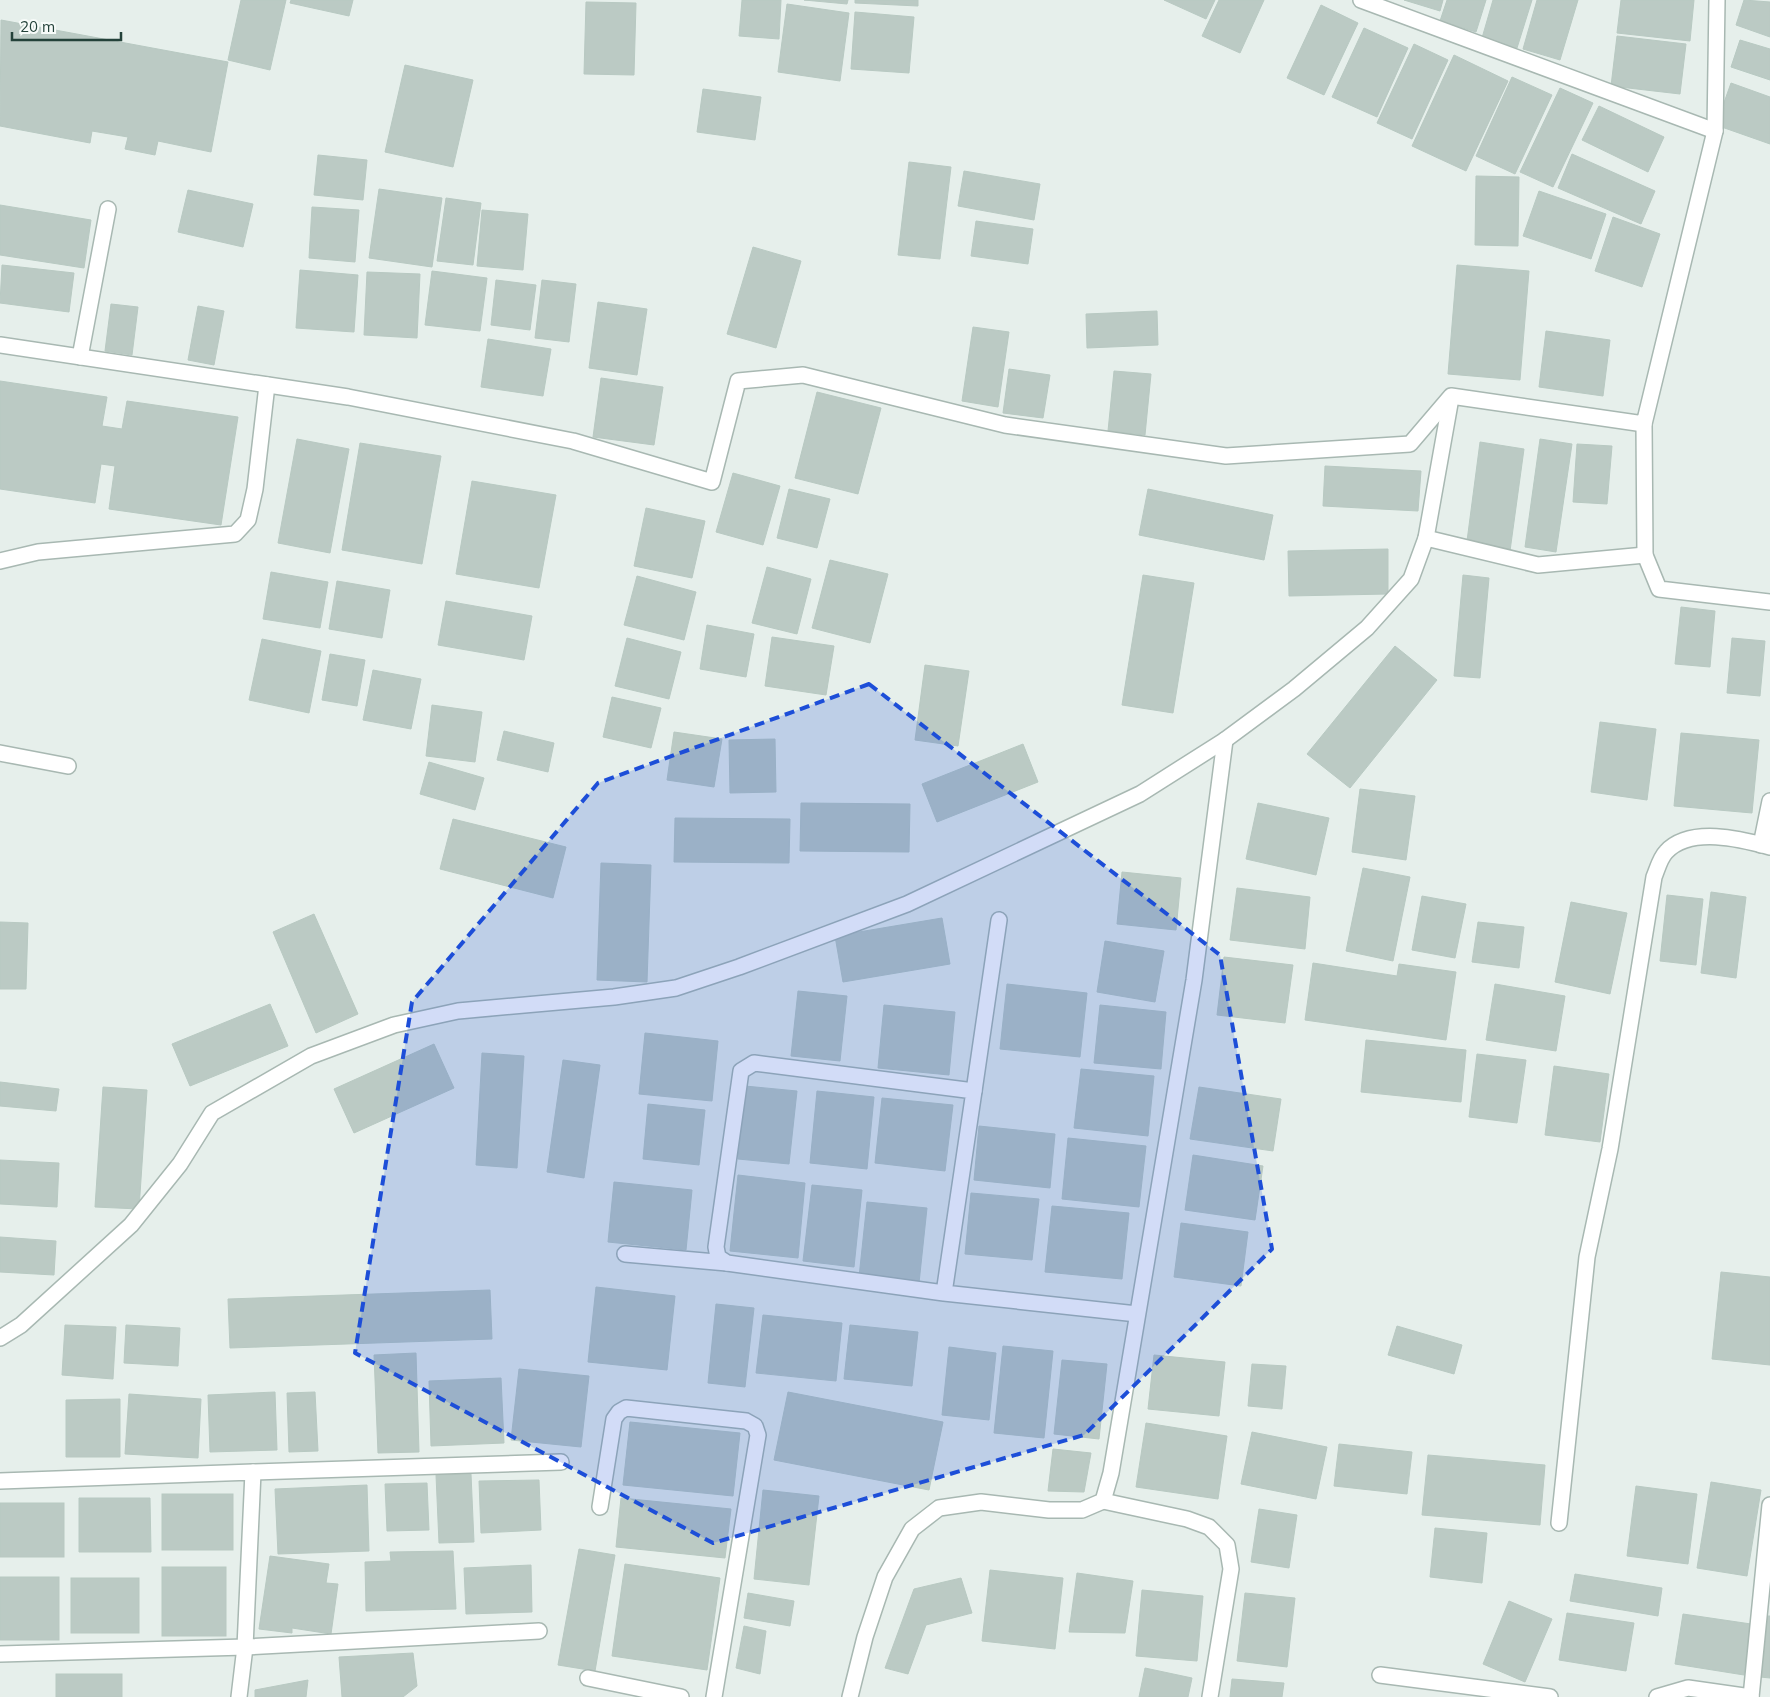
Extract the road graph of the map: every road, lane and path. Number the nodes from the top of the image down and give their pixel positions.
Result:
1 (1361, 0) edge
2 (1717, 0) edge
3 (1716, 131) junction
4 (108, 209) dead end
5 (0, 345) edge
6 (80, 357) junction
7 (268, 385) junction
8 (1451, 396) junction
9 (1644, 424) junction
10 (1426, 538) junction
11 (1645, 555) junction
12 (0, 561) edge
13 (1770, 602) edge
14 (1224, 740) junction
15 (0, 753) edge
16 (68, 766) dead end
17 (1770, 801) edge
18 (1766, 846) edge
19 (999, 920) dead end
20 (974, 1091) junction
21 (625, 1254) dead end
22 (727, 1263) junction
23 (944, 1293) junction
24 (1137, 1314) junction
25 (0, 1338) edge
26 (561, 1462) dead end
27 (253, 1472) junction
28 (0, 1481) edge
29 (1103, 1501) junction
30 (1770, 1505) edge
31 (600, 1507) dead end
32 (1559, 1523) dead end
33 (540, 1631) dead end
34 (244, 1647) junction
35 (0, 1654) edge
36 (1380, 1675) dead end
37 (588, 1678) dead end
38 (674, 1696) edge
39 (239, 1697) edge
40 (714, 1697) edge
41 (850, 1697) edge
42 (1210, 1697) edge
43 (1550, 1697) edge
44 (1656, 1697) edge
45 (1751, 1697) edge

1 - 3 street
2 - 3 street
3 - 9 street
4 - 6 street
5 - 6 street
6 - 7 street
7 - 8 street
7 - 12 street
8 - 9 street
8 - 10 street
9 - 11 street
10 - 11 street
10 - 14 street
11 - 13 street
14 - 24 street
14 - 25 street
15 - 16 street
17 - 18 street
18 - 32 street
19 - 20 street
20 - 22 street
20 - 23 street
21 - 22 street
22 - 23 street
23 - 24 street
24 - 29 street
26 - 27 street
27 - 28 street
27 - 34 street
29 - 41 street
29 - 42 street
30 - 45 street
31 - 40 street
33 - 34 street
34 - 35 street
34 - 39 street
36 - 43 street
37 - 38 street
44 - 45 street

